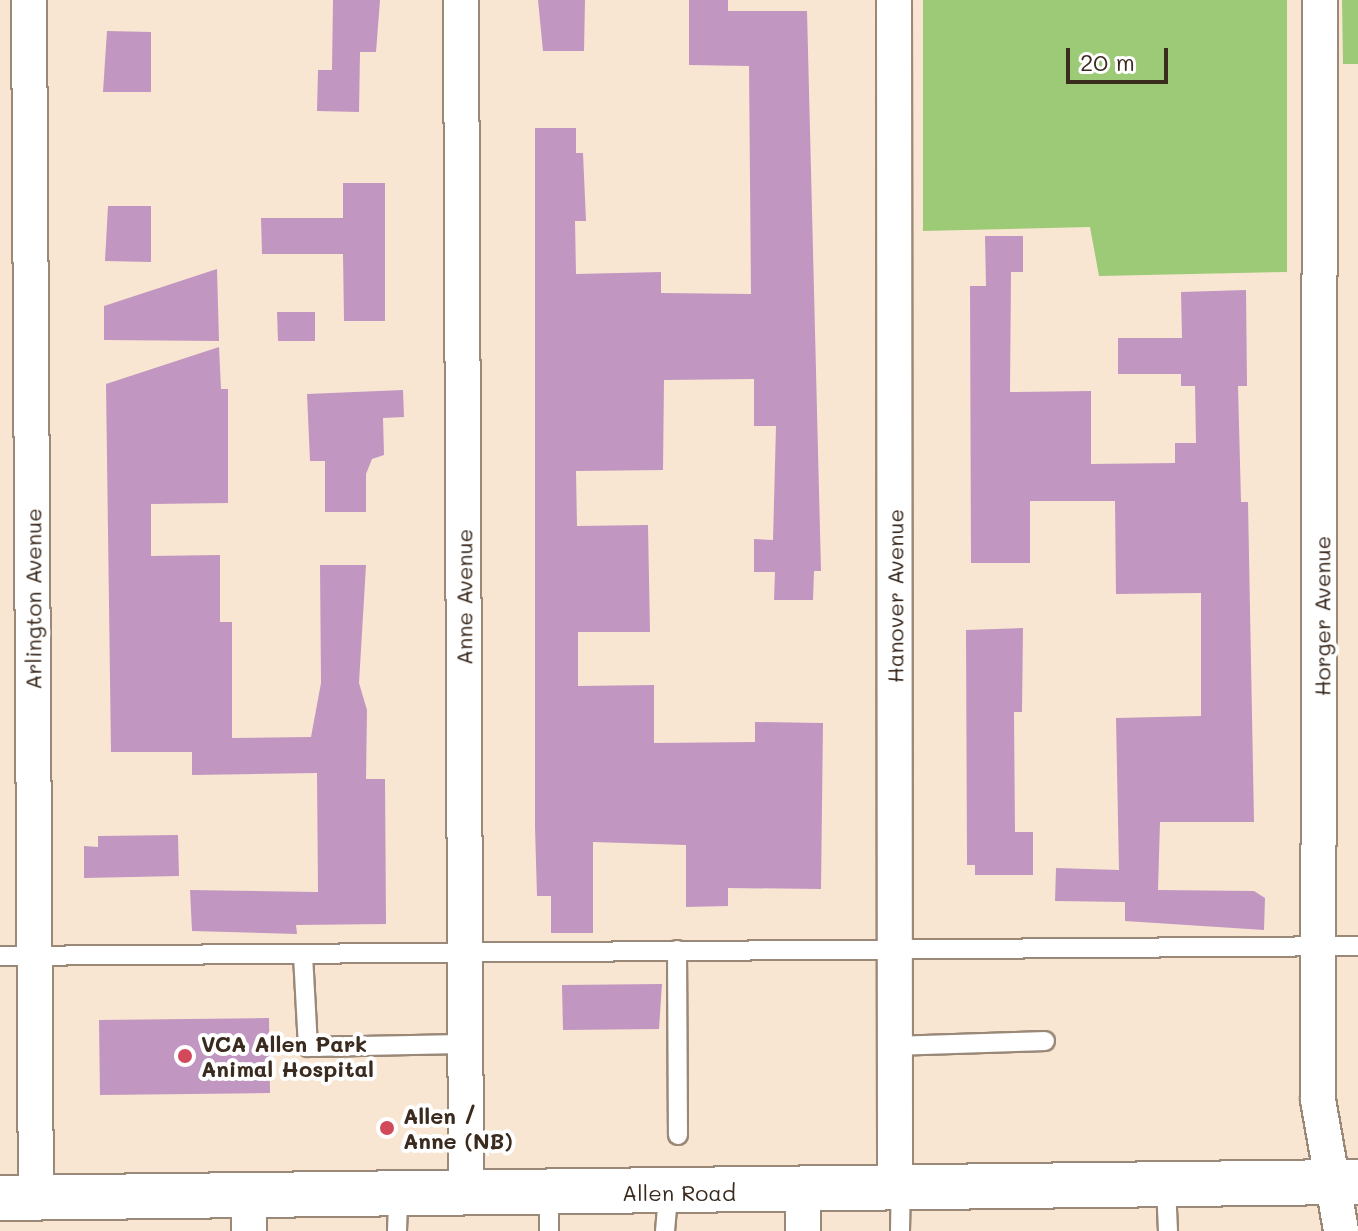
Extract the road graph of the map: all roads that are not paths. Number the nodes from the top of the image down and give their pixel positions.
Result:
1 (29, 0) edge
2 (461, 0) edge
3 (894, 0) edge
4 (1320, 0) edge
5 (1358, 946) edge
6 (895, 948) junction
7 (1322, 948) junction
8 (677, 950) junction
9 (466, 953) junction
10 (303, 955) junction
11 (0, 956) edge
12 (36, 956) junction
13 (1045, 1041) dead end
14 (466, 1044) junction
15 (894, 1046) junction
16 (678, 1135) dead end
17 (1346, 1182) edge
18 (1166, 1187) junction
19 (466, 1194) junction
20 (18, 1198) edge
21 (899, 1205) edge
22 (549, 1212) edge
23 (666, 1212) edge
24 (803, 1212) edge
25 (397, 1213) edge
26 (249, 1214) edge
27 (1168, 1231) edge
28 (1341, 1231) edge

1 - 12 street, Arlington Avenue
2 - 9 street, Anne Avenue
3 - 6 street, Hanover Avenue
4 - 7 street, Horger Avenue
5 - 7 lane
6 - 7 lane
6 - 8 lane
6 - 15 street, Hanover Avenue
7 - 17 street, Horger Avenue
8 - 9 lane
8 - 16 lane
9 - 10 lane
9 - 14 street, Anne Avenue
10 - 12 lane
10 - 14 lane
11 - 12 lane
12 - 20 street, Arlington Avenue
13 - 15 lane
14 - 19 street, Anne Avenue
15 - 21 street, Hanover Avenue
17 - 18 main road, Allen Road
17 - 28 street, Horger Avenue
18 - 21 main road, Allen Road
18 - 27 lane
19 - 22 main road, Allen Road
19 - 25 main road, Allen Road
20 - 26 main road, Allen Road
21 - 24 main road, Allen Road
22 - 23 main road, Allen Road
23 - 24 main road, Allen Road
25 - 26 main road, Allen Road

